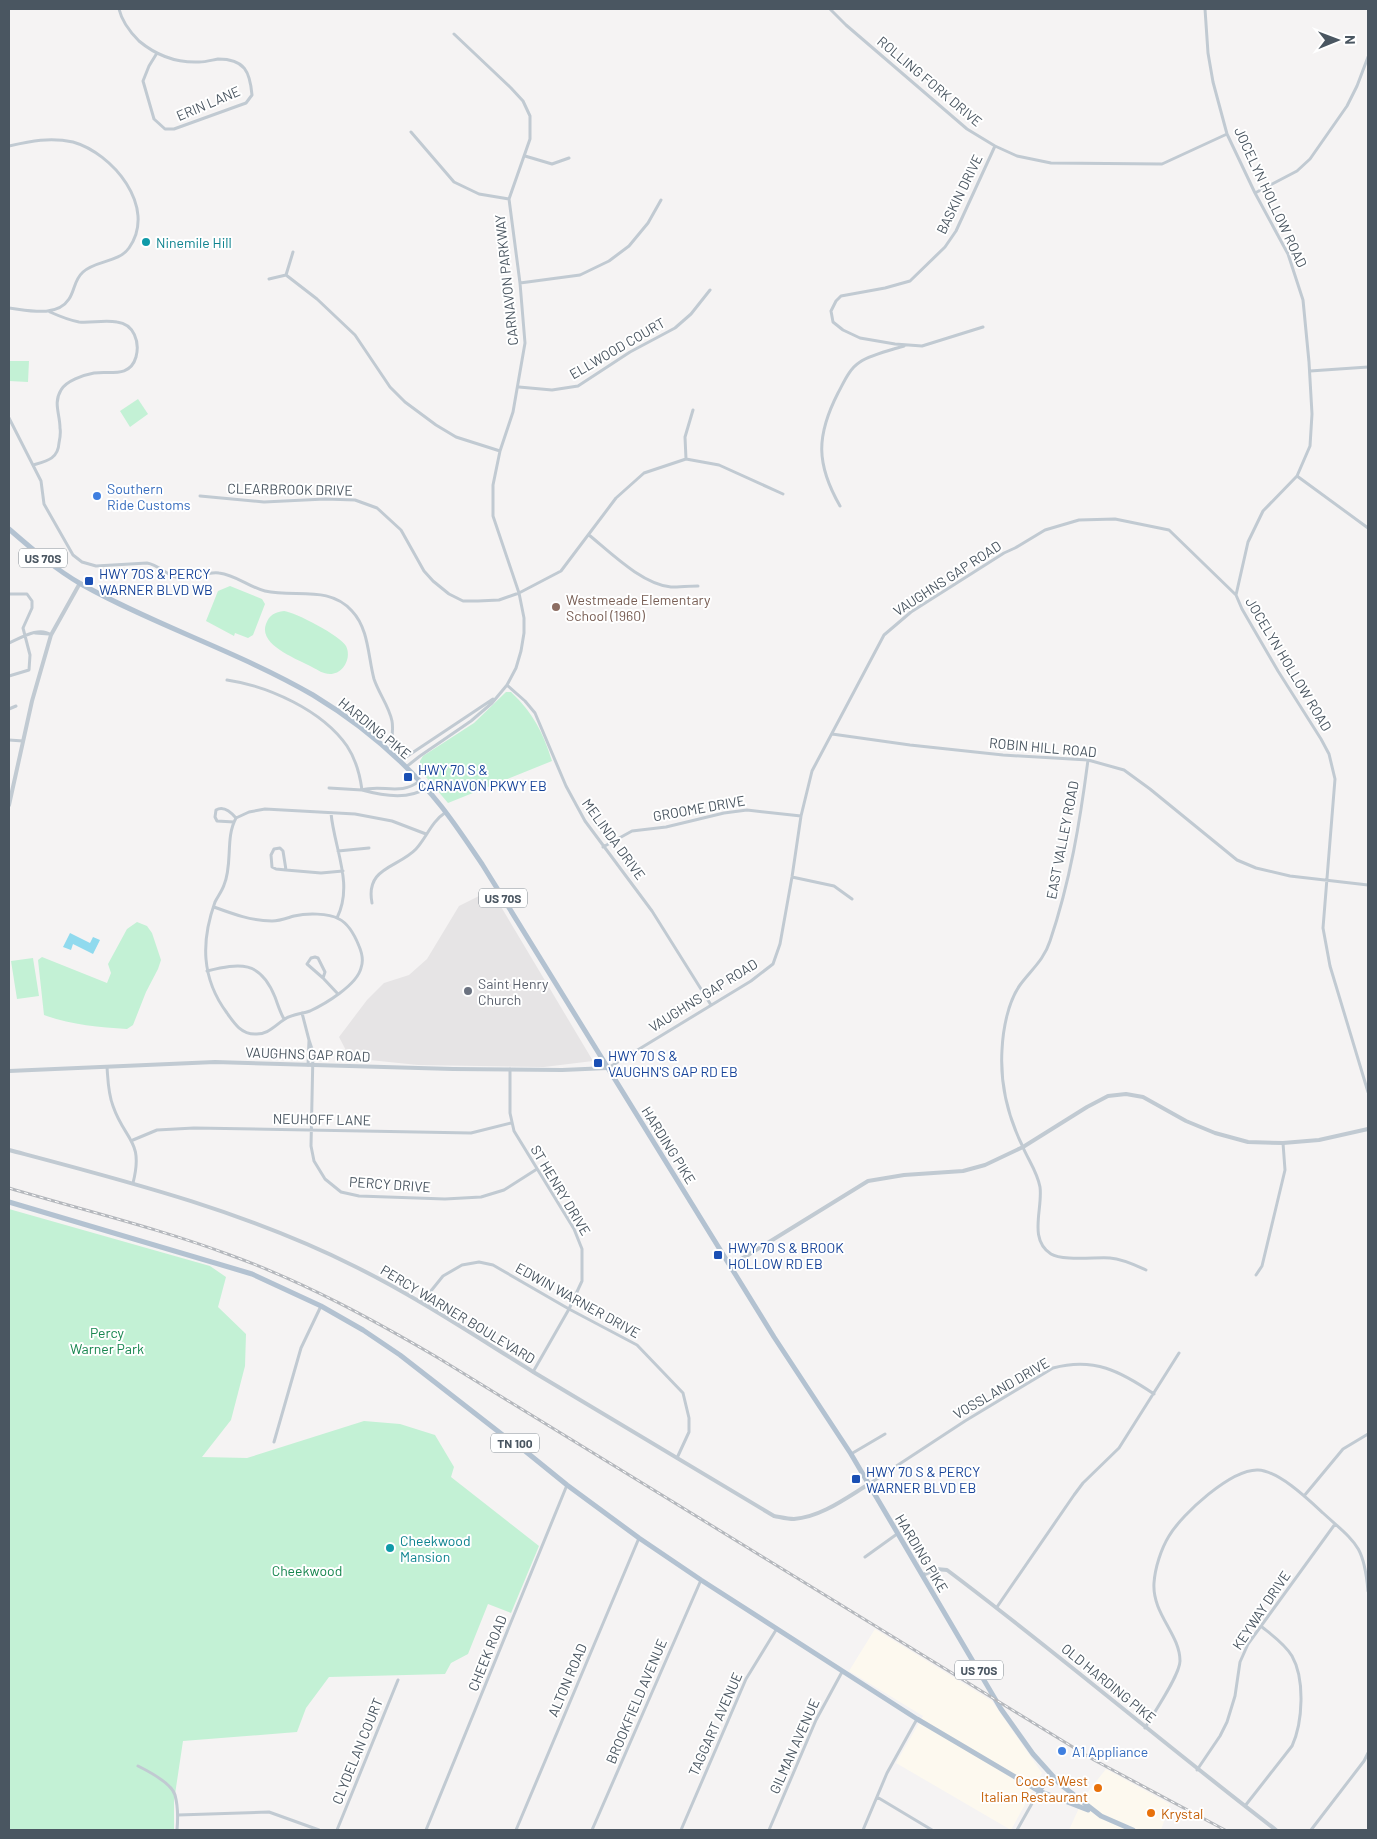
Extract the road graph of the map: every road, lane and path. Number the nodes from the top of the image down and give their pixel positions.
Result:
1 (120, 9) edge
2 (830, 9) edge
3 (1205, 9) edge
4 (454, 34) dead end
5 (157, 53) junction
6 (1368, 57) edge
7 (411, 132) dead end
8 (1227, 134) junction
9 (9, 146) edge
10 (995, 146) junction
11 (525, 156) junction
12 (569, 158) dead end
13 (1255, 193) junction
14 (509, 199) junction
15 (661, 200) dead end
16 (293, 252) dead end
17 (286, 275) junction
18 (270, 279) dead end
19 (520, 283) junction
20 (710, 290) dead end
21 (9, 308) edge
22 (49, 312) junction
23 (983, 327) dead end
24 (906, 345) junction
25 (1368, 367) edge
26 (1310, 372) junction
27 (519, 387) junction
28 (693, 410) dead end
29 (9, 418) edge
30 (500, 451) junction
31 (686, 459) junction
32 (33, 465) junction
33 (1297, 476) junction
34 (783, 494) dead end
35 (200, 496) dead end
36 (840, 506) dead end
37 (1368, 528) edge
38 (9, 529) edge
39 (589, 535) junction
40 (80, 583) junction
41 (698, 586) dead end
42 (519, 593) junction
43 (9, 594) edge
44 (1236, 595) junction
45 (50, 635) junction
46 (25, 636) junction
47 (9, 643) edge
48 (9, 676) edge
49 (227, 680) dead end
50 (506, 685) junction
51 (499, 694) junction
52 (16, 706) dead end
53 (9, 709) edge
54 (832, 734) junction
55 (9, 740) edge
56 (24, 741) junction
57 (390, 752) junction
58 (1088, 760) junction
59 (400, 761) junction
60 (406, 767) junction
61 (419, 781) junction
62 (329, 788) dead end
63 (426, 788) junction
64 (362, 790) junction
65 (9, 805) edge
66 (446, 812) junction
67 (331, 813) junction
68 (801, 816) junction
69 (235, 820) junction
70 (426, 834) junction
71 (604, 847) junction
72 (369, 848) dead end
73 (338, 851) junction
74 (286, 870) junction
75 (343, 871) junction
76 (792, 877) junction
77 (1328, 881) junction
78 (1368, 885) edge
79 (852, 899) dead end
80 (372, 903) dead end
81 (214, 907) junction
82 (337, 918) junction
83 (207, 971) junction
84 (323, 978) junction
85 (338, 994) junction
86 (711, 1005) junction
87 (302, 1013) junction
88 (284, 1019) junction
89 (309, 1040) junction
90 (308, 1066) junction
91 (313, 1066) junction
92 (107, 1067) junction
93 (608, 1068) junction
94 (510, 1070) junction
95 (9, 1071) edge
96 (1368, 1092) edge
97 (511, 1123) junction
98 (1368, 1129) edge
99 (310, 1130) junction
100 (133, 1140) junction
101 (1283, 1143) junction
102 (1022, 1148) junction
103 (9, 1150) edge
104 (537, 1169) junction
105 (133, 1183) junction
106 (9, 1202) edge
107 (730, 1266) junction
108 (1146, 1270) dead end
109 (1256, 1275) dead end
110 (422, 1302) junction
111 (321, 1306) junction
112 (569, 1309) junction
113 (1179, 1353) dead end
114 (533, 1372) junction
115 (1154, 1394) junction
116 (885, 1434) dead end
117 (1368, 1434) edge
118 (274, 1442) dead end
119 (851, 1454) junction
120 (677, 1458) junction
121 (869, 1484) junction
122 (567, 1485) junction
123 (1304, 1496) junction
124 (1335, 1524) junction
125 (897, 1534) junction
126 (639, 1538) junction
127 (865, 1557) dead end
128 (923, 1575) junction
129 (701, 1580) junction
130 (1368, 1591) edge
131 (997, 1607) junction
132 (1261, 1626) junction
133 (776, 1630) junction
134 (842, 1672) junction
135 (398, 1680) dead end
136 (916, 1719) junction
137 (1145, 1728) junction
138 (1368, 1753) edge
139 (138, 1766) dead end
140 (1197, 1770) junction
141 (1051, 1774) junction
142 (1039, 1791) junction
143 (877, 1797) junction
144 (1245, 1806) junction
145 (1096, 1813) junction
146 (178, 1815) junction
147 (177, 1830) edge
148 (319, 1830) edge
149 (336, 1830) edge
150 (426, 1830) edge
151 (516, 1830) edge
152 (592, 1830) edge
153 (681, 1830) edge
154 (769, 1830) edge
155 (863, 1830) edge
156 (932, 1830) edge
157 (1017, 1830) edge
158 (1133, 1830) edge
159 (1276, 1830) edge
160 (1311, 1830) edge

1 - 5 street, ERIN LANE
2 - 10 street, ROLLING FORK DRIVE
3 - 8 street, JOCELYN HOLLOW ROAD
4 - 11 street, CARNAVON PARKWAY
5 - 5 street, ERIN LANE
6 - 13 street
7 - 14 street
8 - 10 street, ROLLING FORK DRIVE
8 - 13 street, JOCELYN HOLLOW ROAD
9 - 22 street
10 - 24 street, BASKIN DRIVE
11 - 12 street
11 - 14 street, CARNAVON PARKWAY
13 - 26 street, JOCELYN HOLLOW ROAD
14 - 19 street, CARNAVON PARKWAY
15 - 19 street
16 - 17 street
17 - 18 street
17 - 30 street
19 - 27 street, CARNAVON PARKWAY
20 - 27 street, ELLWOOD COURT
21 - 22 street
22 - 32 street
23 - 24 street, BASKIN DRIVE
24 - 36 street
25 - 26 street
26 - 33 street, JOCELYN HOLLOW ROAD
27 - 30 street, CARNAVON PARKWAY
28 - 31 street
29 - 32 street
30 - 42 street, CARNAVON PARKWAY
31 - 34 street, CLEARBROOK DRIVE
31 - 39 street, CLEARBROOK DRIVE
32 - 57 street
33 - 37 street
33 - 44 street, JOCELYN HOLLOW ROAD
35 - 42 street, CLEARBROOK DRIVE
38 - 40 main road, US 70S
39 - 41 street
39 - 42 street, CLEARBROOK DRIVE
40 - 45 street
40 - 57 main road, HARDING PIKE / US 70S
42 - 50 street, CARNAVON PARKWAY
43 - 46 street
44 - 54 street, VAUGHNS GAP ROAD
44 - 77 street, JOCELYN HOLLOW ROAD
45 - 46 street
45 - 56 street
46 - 47 street
46 - 48 street
49 - 64 street
50 - 51 street, CARNAVON PARKWAY
50 - 71 street, MELINDA DRIVE
51 - 59 street, CARNAVON PARKWAY
51 - 60 street, CARNAVON PARKWAY
52 - 53 street
54 - 58 street, ROBIN HILL ROAD
54 - 68 street, VAUGHNS GAP ROAD
55 - 56 street
56 - 65 street
57 - 59 main road, HARDING PIKE / US 70S
58 - 77 street, ROBIN HILL ROAD
58 - 102 street, EAST VALLEY ROAD
59 - 60 main road, HARDING PIKE / US 70S
60 - 61 main road, HARDING PIKE / US 70S
61 - 63 main road, HARDING PIKE / US 70S
61 - 64 street
62 - 64 street
63 - 64 street
63 - 66 main road, HARDING PIKE / US 70S
66 - 70 street
66 - 93 main road, HARDING PIKE / US 70S
67 - 69 street
67 - 70 street
67 - 73 street
68 - 71 street, GROOME DRIVE
68 - 76 street, VAUGHNS GAP ROAD
69 - 69 street
69 - 81 street
70 - 80 street
71 - 86 street, MELINDA DRIVE
72 - 73 street
73 - 75 street
74 - 74 street
74 - 75 street
75 - 82 street
76 - 79 street
76 - 86 street, VAUGHNS GAP ROAD
77 - 78 street, ROBIN HILL ROAD
77 - 96 street, JOCELYN HOLLOW ROAD
81 - 82 street
81 - 83 street
82 - 85 street
83 - 88 street
83 - 88 street
84 - 84 street
84 - 85 street
85 - 87 street
86 - 93 street, VAUGHNS GAP ROAD
87 - 88 street
87 - 89 street
89 - 90 street
89 - 91 street, PERCY DRIVE
90 - 91 street, VAUGHNS GAP ROAD
90 - 92 street, VAUGHNS GAP ROAD
91 - 94 street, VAUGHNS GAP ROAD
91 - 99 street, PERCY DRIVE
92 - 95 street, VAUGHNS GAP ROAD
92 - 100 street
93 - 94 street, VAUGHNS GAP ROAD
93 - 107 main road, HARDING PIKE / US 70S
94 - 97 street, ST HENRY DRIVE
97 - 99 street, NEUHOFF LANE
97 - 104 street, ST HENRY DRIVE
98 - 101 street
99 - 100 street, NEUHOFF LANE
99 - 104 street, PERCY DRIVE
100 - 105 street
101 - 102 street
101 - 109 street
102 - 107 street
102 - 108 street, EAST VALLEY ROAD
103 - 105 street, PERCY WARNER BOULEVARD
104 - 112 street, ST HENRY DRIVE
105 - 110 street, PERCY WARNER BOULEVARD
106 - 111 main road, TN 100
107 - 119 main road, HARDING PIKE / US 70S
110 - 112 street, EDWIN WARNER DRIVE
110 - 114 street, PERCY WARNER BOULEVARD
111 - 118 street
111 - 122 main road, TN 100
112 - 114 street, ST HENRY DRIVE
112 - 120 street, EDWIN WARNER DRIVE
113 - 115 street
114 - 120 street, PERCY WARNER BOULEVARD
115 - 121 street, VOSSLAND DRIVE
115 - 131 street
116 - 119 street
117 - 123 street
119 - 121 main road, HARDING PIKE / US 70S
120 - 121 street, PERCY WARNER BOULEVARD
121 - 125 main road, HARDING PIKE / US 70S
122 - 126 main road, TN 100
122 - 150 street, CHEEK ROAD
123 - 124 street
123 - 137 street
124 - 130 street
124 - 132 street, KEYWAY DRIVE
125 - 127 street
125 - 128 main road, HARDING PIKE / US 70S
126 - 129 main road, TN 100
126 - 151 street, ALTON ROAD
128 - 131 street, OLD HARDING PIKE
128 - 141 main road, HARDING PIKE / US 70S
129 - 133 main road, TN 100
129 - 152 street, BROOKFIELD AVENUE
131 - 137 street, OLD HARDING PIKE
132 - 140 street, KEYWAY DRIVE
132 - 144 street
133 - 134 main road, TN 100
133 - 153 street, TAGGART AVENUE
134 - 136 main road, TN 100
134 - 154 street, GILMAN AVENUE
135 - 149 street, CLYDELAN COURT
136 - 142 main road, TN 100
136 - 143 street
137 - 140 street, OLD HARDING PIKE
138 - 160 street
139 - 146 street
140 - 144 street, OLD HARDING PIKE
141 - 142 main road
141 - 145 main road, HARDING PIKE / US 70S
142 - 145 main road, TN 100
142 - 157 street
143 - 155 street
143 - 156 street
144 - 159 street, OLD HARDING PIKE
145 - 158 main road, HARDING PIKE / US 70S
146 - 147 street
146 - 148 street

